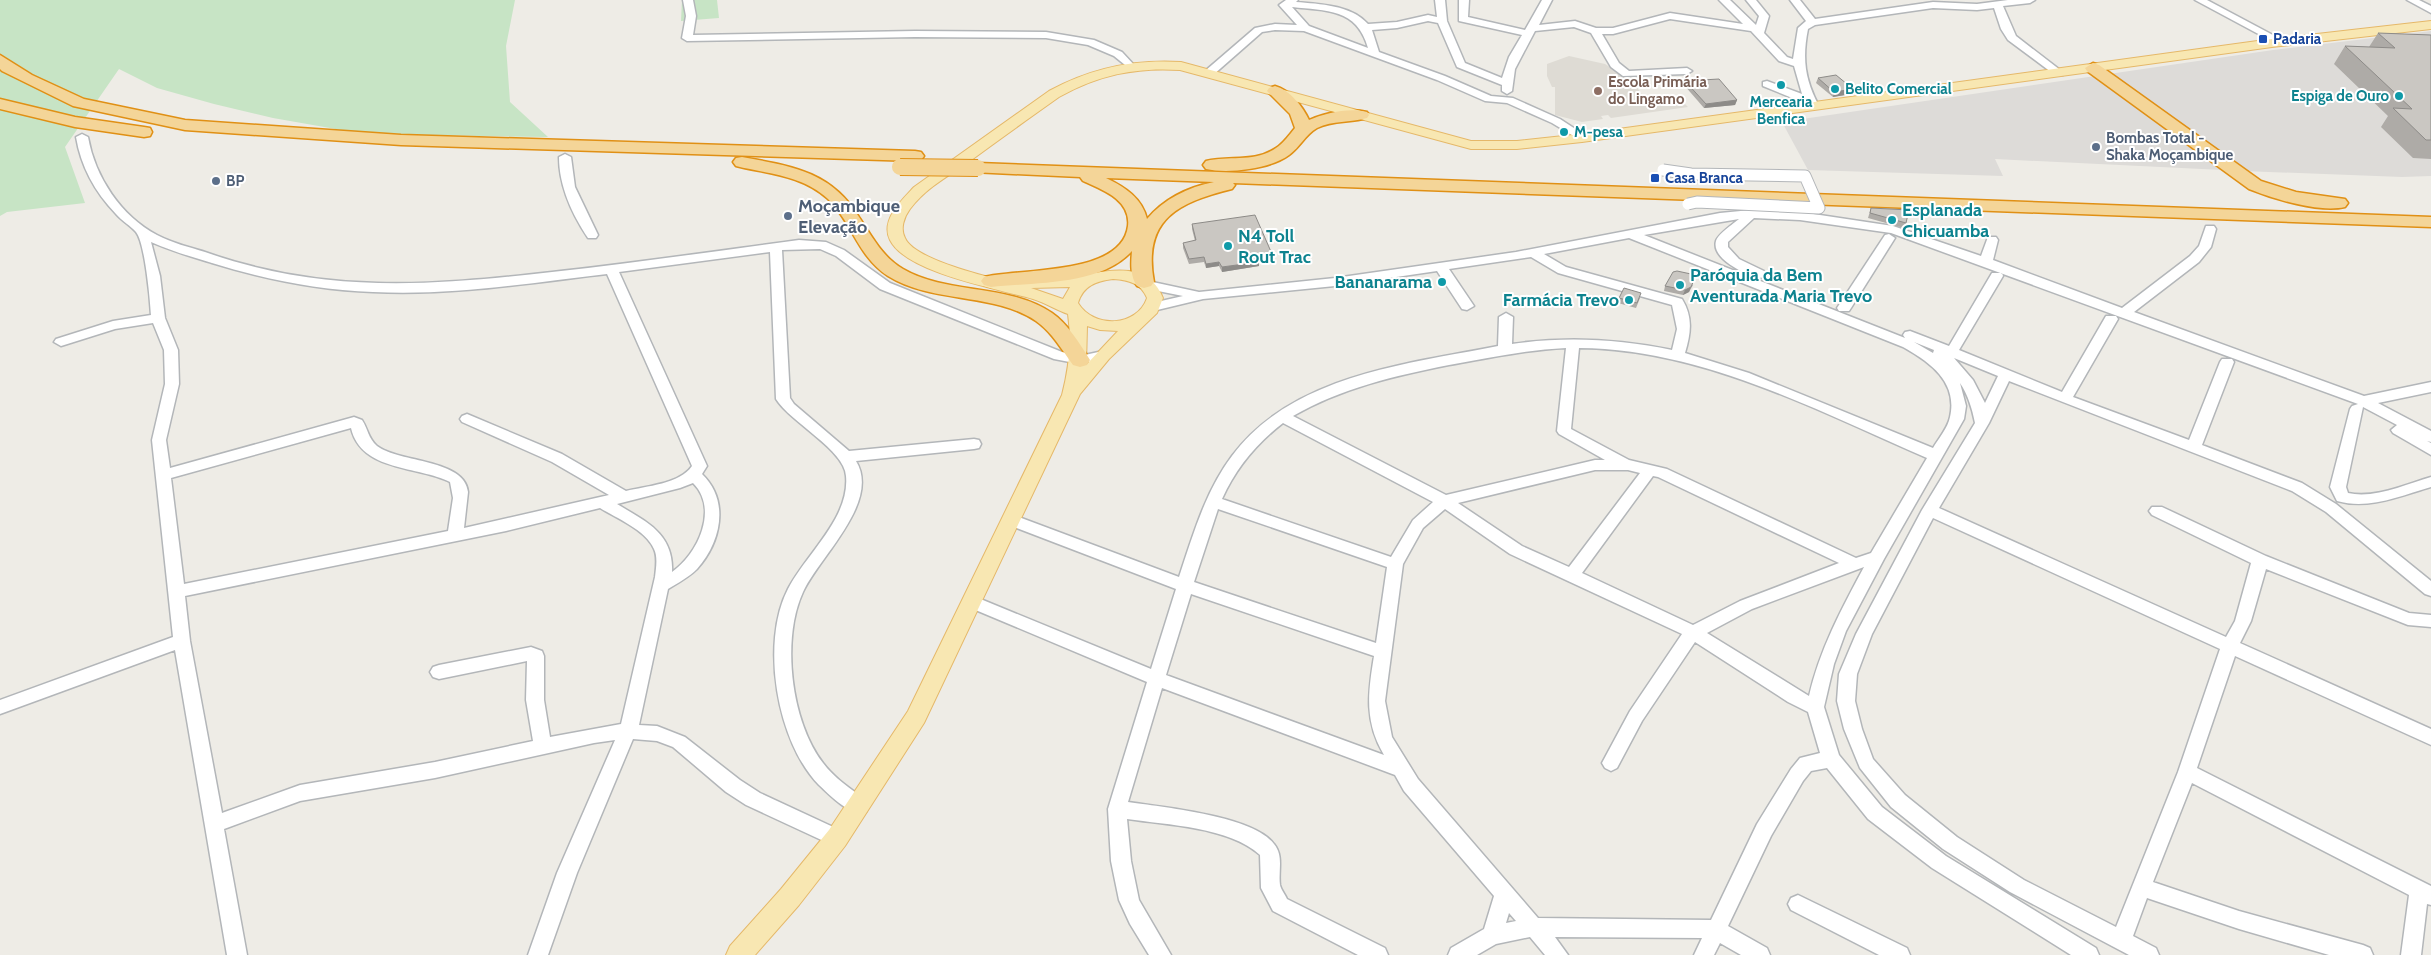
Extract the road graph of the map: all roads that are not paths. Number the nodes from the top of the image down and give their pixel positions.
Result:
1 (688, 0) edge
2 (1440, 0) edge
3 (1464, 0) edge
4 (1547, 0) edge
5 (1724, 0) edge
6 (1751, 0) edge
7 (1795, 0) edge
8 (2030, 0) edge
9 (2200, 0) edge
10 (2412, 0) edge
11 (1290, 1) edge
12 (1899, 4) edge
13 (1998, 5) junction
14 (2431, 10) edge
15 (1442, 21) junction
16 (1812, 22) junction
17 (2431, 25) edge
18 (1365, 27) junction
19 (1305, 28) junction
20 (1756, 30) junction
21 (1532, 31) junction
22 (1595, 31) junction
23 (2281, 42) junction
24 (1375, 55) junction
25 (0, 60) edge
26 (1798, 64) junction
27 (1130, 66) junction
28 (2093, 68) junction
29 (1687, 70) dead end
30 (1209, 73) junction
31 (2059, 73) junction
32 (1506, 83) junction
33 (1767, 84) dead end
34 (1275, 91) junction
35 (1509, 100) junction
36 (1812, 103) junction
37 (0, 104) edge
38 (1361, 115) junction
39 (1304, 129) junction
40 (82, 138) dead end
41 (1582, 138) junction
42 (565, 157) junction
43 (741, 162) junction
44 (982, 164) junction
45 (1204, 166) junction
46 (1663, 170) dead end
47 (1079, 172) junction
48 (1267, 180) junction
49 (1688, 204) dead end
50 (2431, 212) edge
51 (1752, 214) junction
52 (2431, 222) edge
53 (1870, 226) junction
54 (2210, 229) dead end
55 (143, 233) junction
56 (1630, 234) junction
57 (592, 235) dead end
58 (1134, 238) junction
59 (1888, 238) junction
60 (1992, 240) dead end
61 (776, 247) junction
62 (1534, 252) junction
63 (1986, 262) junction
64 (1441, 267) junction
65 (612, 270) junction
66 (1997, 276) junction
67 (1097, 277) junction
68 (991, 281) junction
69 (1146, 283) junction
70 (1203, 295) junction
71 (1467, 306) dead end
72 (1844, 308) junction
73 (1075, 312) junction
74 (1148, 312) junction
75 (2124, 313) junction
76 (1506, 317) dead end
77 (158, 318) junction
78 (2111, 319) junction
79 (61, 342) dead end
80 (1930, 344) junction
81 (1573, 345) junction
82 (1505, 350) junction
83 (1951, 353) junction
84 (1103, 355) junction
85 (1677, 356) junction
86 (1080, 360) junction
87 (2227, 362) junction
88 (2006, 374) junction
89 (2431, 387) edge
90 (1071, 395) junction
91 (2065, 398) junction
92 (2360, 405) junction
93 (1283, 417) junction
94 (467, 419) dead end
95 (1982, 423) junction
96 (2429, 434) edge
97 (974, 444) dead end
98 (2194, 446) junction
99 (2431, 450) edge
100 (1937, 456) junction
101 (845, 457) junction
102 (1628, 465) junction
103 (1650, 470) junction
104 (164, 475) junction
105 (694, 475) junction
106 (2431, 482) edge
107 (623, 496) junction
108 (2342, 497) junction
109 (602, 502) junction
110 (1213, 502) junction
111 (1444, 502) junction
112 (2324, 503) junction
113 (1930, 510) junction
114 (2157, 511) dead end
115 (1011, 520) junction
116 (455, 535) junction
117 (1877, 557) junction
118 (2260, 560) junction
119 (1395, 564) junction
120 (1855, 564) junction
121 (1571, 576) junction
122 (661, 586) junction
123 (1186, 586) junction
124 (2431, 590) edge
125 (176, 592) junction
126 (972, 602) junction
127 (2431, 621) edge
128 (1693, 632) junction
129 (182, 641) junction
130 (2230, 644) junction
131 (1384, 653) junction
132 (440, 672) dead end
133 (1158, 679) junction
134 (0, 707) edge
135 (1815, 707) junction
136 (628, 731) junction
137 (2431, 737) edge
138 (543, 746) junction
139 (1831, 759) junction
140 (1611, 763) dead end
141 (1400, 769) junction
142 (2187, 772) junction
143 (859, 806) junction
144 (1117, 809) junction
145 (215, 824) junction
146 (837, 838) junction
147 (2141, 887) junction
148 (1505, 892) junction
149 (2425, 893) edge
150 (1798, 904) dead end
151 (1534, 927) junction
152 (1715, 930) junction
153 (1492, 935) junction
154 (2121, 940) junction
155 (237, 955) edge
156 (538, 955) edge
157 (739, 955) edge
158 (1161, 955) edge
159 (1378, 955) edge
160 (1458, 955) edge
161 (1558, 955) edge
162 (1704, 955) edge
163 (1760, 955) edge
164 (1900, 955) edge
165 (2089, 955) edge
166 (2149, 955) edge
167 (2363, 955) edge
168 (2411, 955) edge

1 - 27 street
2 - 15 street
3 - 21 street
4 - 21 street
5 - 20 street
6 - 20 street
7 - 16 street
8 - 13 street
9 - 23 street
10 - 14 street
11 - 18 street
11 - 19 street
12 - 13 street
12 - 16 street
13 - 31 street
15 - 18 street
15 - 32 street
16 - 26 street
17 - 23 main road
18 - 24 street
19 - 24 street
19 - 30 street
20 - 22 street
20 - 26 street
21 - 22 street
21 - 32 street
22 - 29 street
23 - 28 main road
24 - 35 street
25 - 44 highway
26 - 36 street
27 - 30 main road
27 - 68 main road
28 - 31 main road
28 - 50 highway
30 - 34 main road
31 - 36 main road
32 - 35 street
33 - 36 street
34 - 38 main road
34 - 39 highway
35 - 41 street
36 - 41 main road
37 - 42 highway
38 - 39 highway
38 - 41 main road
39 - 45 highway
40 - 55 street
42 - 43 highway
42 - 57 street
43 - 44 highway, bridge
43 - 86 highway
44 - 45 highway
44 - 47 highway
45 - 50 highway
46 - 49 street, bridge
47 - 48 highway
47 - 58 highway
48 - 52 highway
48 - 69 highway
51 - 53 street
51 - 56 street
51 - 72 street
53 - 59 street
53 - 63 street
54 - 75 street
55 - 65 street
55 - 77 street
56 - 62 street
56 - 100 street
58 - 67 highway
58 - 68 highway
59 - 66 street
59 - 72 street
60 - 63 street
61 - 65 street
61 - 86 street
61 - 101 street
62 - 64 street
62 - 85 street
63 - 75 street
64 - 70 street
64 - 71 street
65 - 105 street
66 - 78 street
66 - 83 street
67 - 68 main road
67 - 69 main road
67 - 73 main road
68 - 73 main road
69 - 70 street
69 - 74 main road
70 - 74 street
72 - 80 street
73 - 74 main road
73 - 86 main road
74 - 84 main road
75 - 92 street
76 - 82 street
77 - 79 street
77 - 104 street
78 - 87 street
78 - 91 street
80 - 83 street
80 - 95 street
81 - 82 street
81 - 85 street
81 - 102 street
82 - 93 street
83 - 88 street
84 - 86 street
84 - 90 main road
85 - 100 street
86 - 90 main road
87 - 92 street
87 - 98 street
88 - 91 street
88 - 95 street
89 - 92 street
90 - 115 main road
91 - 98 street
92 - 96 street
92 - 99 street
92 - 108 street
93 - 110 street
93 - 111 street
94 - 107 street
95 - 113 street
97 - 101 street
98 - 112 street
100 - 117 street
101 - 143 street
102 - 103 street
102 - 111 street
103 - 120 street
103 - 121 street
104 - 116 street
104 - 125 street
105 - 107 street
105 - 122 street
106 - 108 street
107 - 109 street
108 - 112 street
109 - 116 street
109 - 122 street
110 - 119 street
110 - 123 street
111 - 119 street
111 - 121 street
112 - 124 street
113 - 130 street
113 - 154 street
114 - 118 street
115 - 123 street
115 - 126 main road
116 - 125 street
117 - 120 street
117 - 135 street
118 - 127 street
118 - 130 street
119 - 131 street
120 - 128 street
121 - 128 street
122 - 136 street
123 - 131 street
123 - 133 street
125 - 129 street
126 - 133 street
126 - 143 main road
128 - 135 street
128 - 140 street
129 - 134 street
129 - 145 street
130 - 137 street
130 - 142 street
131 - 141 street
132 - 138 street
133 - 141 street
133 - 144 street
135 - 139 street
136 - 138 street
136 - 146 street
136 - 156 street
138 - 145 street
139 - 152 street
139 - 165 street
141 - 148 street
142 - 147 street
142 - 149 street
143 - 146 main road
144 - 158 street
144 - 159 street
145 - 155 street
146 - 157 main road
147 - 154 street
147 - 167 street
148 - 151 street
148 - 153 street
149 - 168 street
150 - 164 street
151 - 152 street
151 - 153 street
151 - 161 street
152 - 162 street
152 - 163 street
153 - 160 street
154 - 166 street

